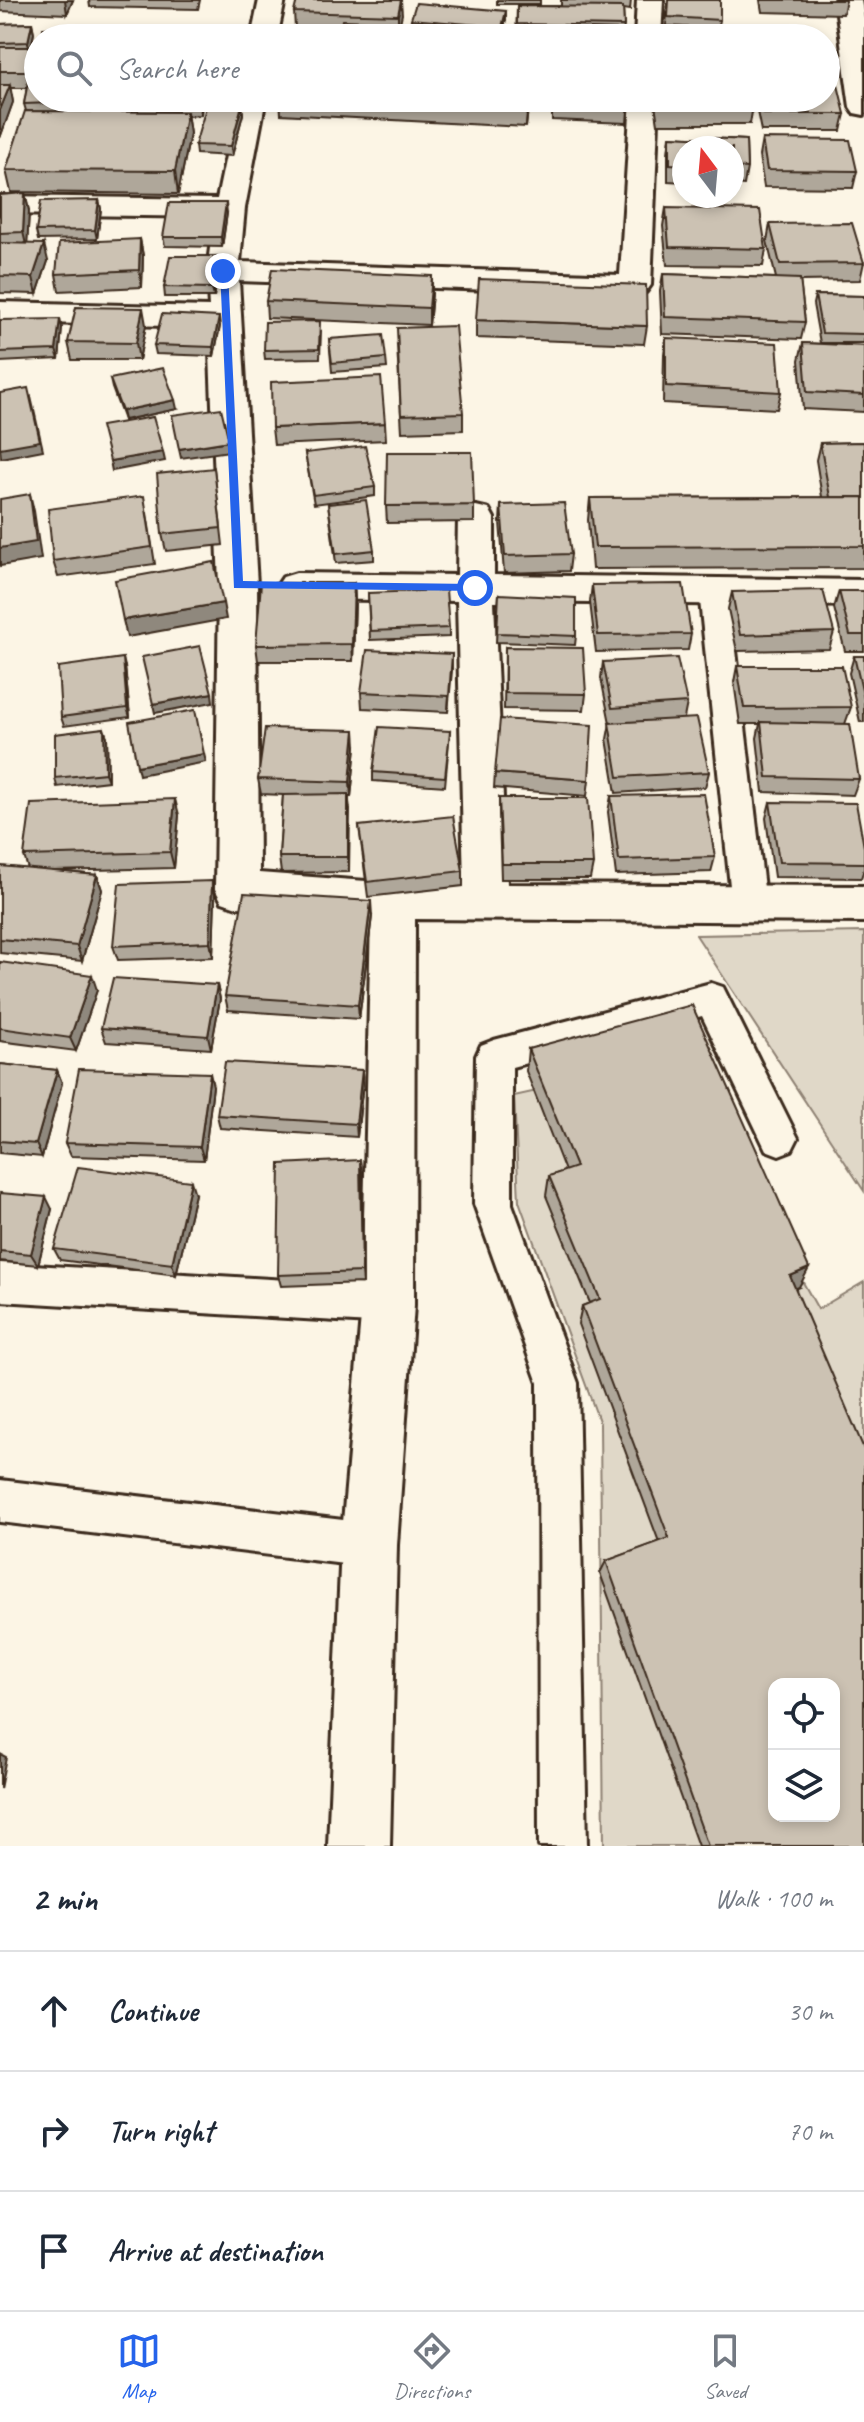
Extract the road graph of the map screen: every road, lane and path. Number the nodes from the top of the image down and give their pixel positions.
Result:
1 (272, 0) edge
2 (650, 0) edge
3 (848, 0) edge
4 (267, 24) edge
5 (649, 24) edge
6 (864, 107) edge
7 (249, 112) edge
8 (644, 112) edge
9 (0, 205) edge
10 (230, 208) junction
11 (223, 271) junction
12 (0, 312) edge
13 (226, 317) junction
14 (476, 518) edge
15 (238, 585) junction
16 (475, 588) junction
17 (714, 591) junction
18 (864, 593) edge
19 (486, 900) junction
20 (393, 901) junction
21 (864, 904) edge
22 (749, 905) junction
23 (779, 1138) dead end
24 (0, 1282) edge
25 (388, 1305) junction
26 (0, 1501) edge
27 (369, 1545) junction
28 (359, 1846) edge
29 (563, 1846) edge

1 - 4 street
2 - 5 street
3 - 6 street
7 - 10 street
8 - 11 street
9 - 10 street
10 - 11 street
11 - 13 street
12 - 13 street
13 - 15 street
14 - 16 street
15 - 16 street
15 - 20 street
16 - 17 street
16 - 19 street
17 - 18 street
17 - 22 lane
19 - 20 street
19 - 22 street
20 - 25 street
21 - 22 street
23 - 29 lane
24 - 25 lane
25 - 27 street
26 - 27 lane
27 - 28 street

